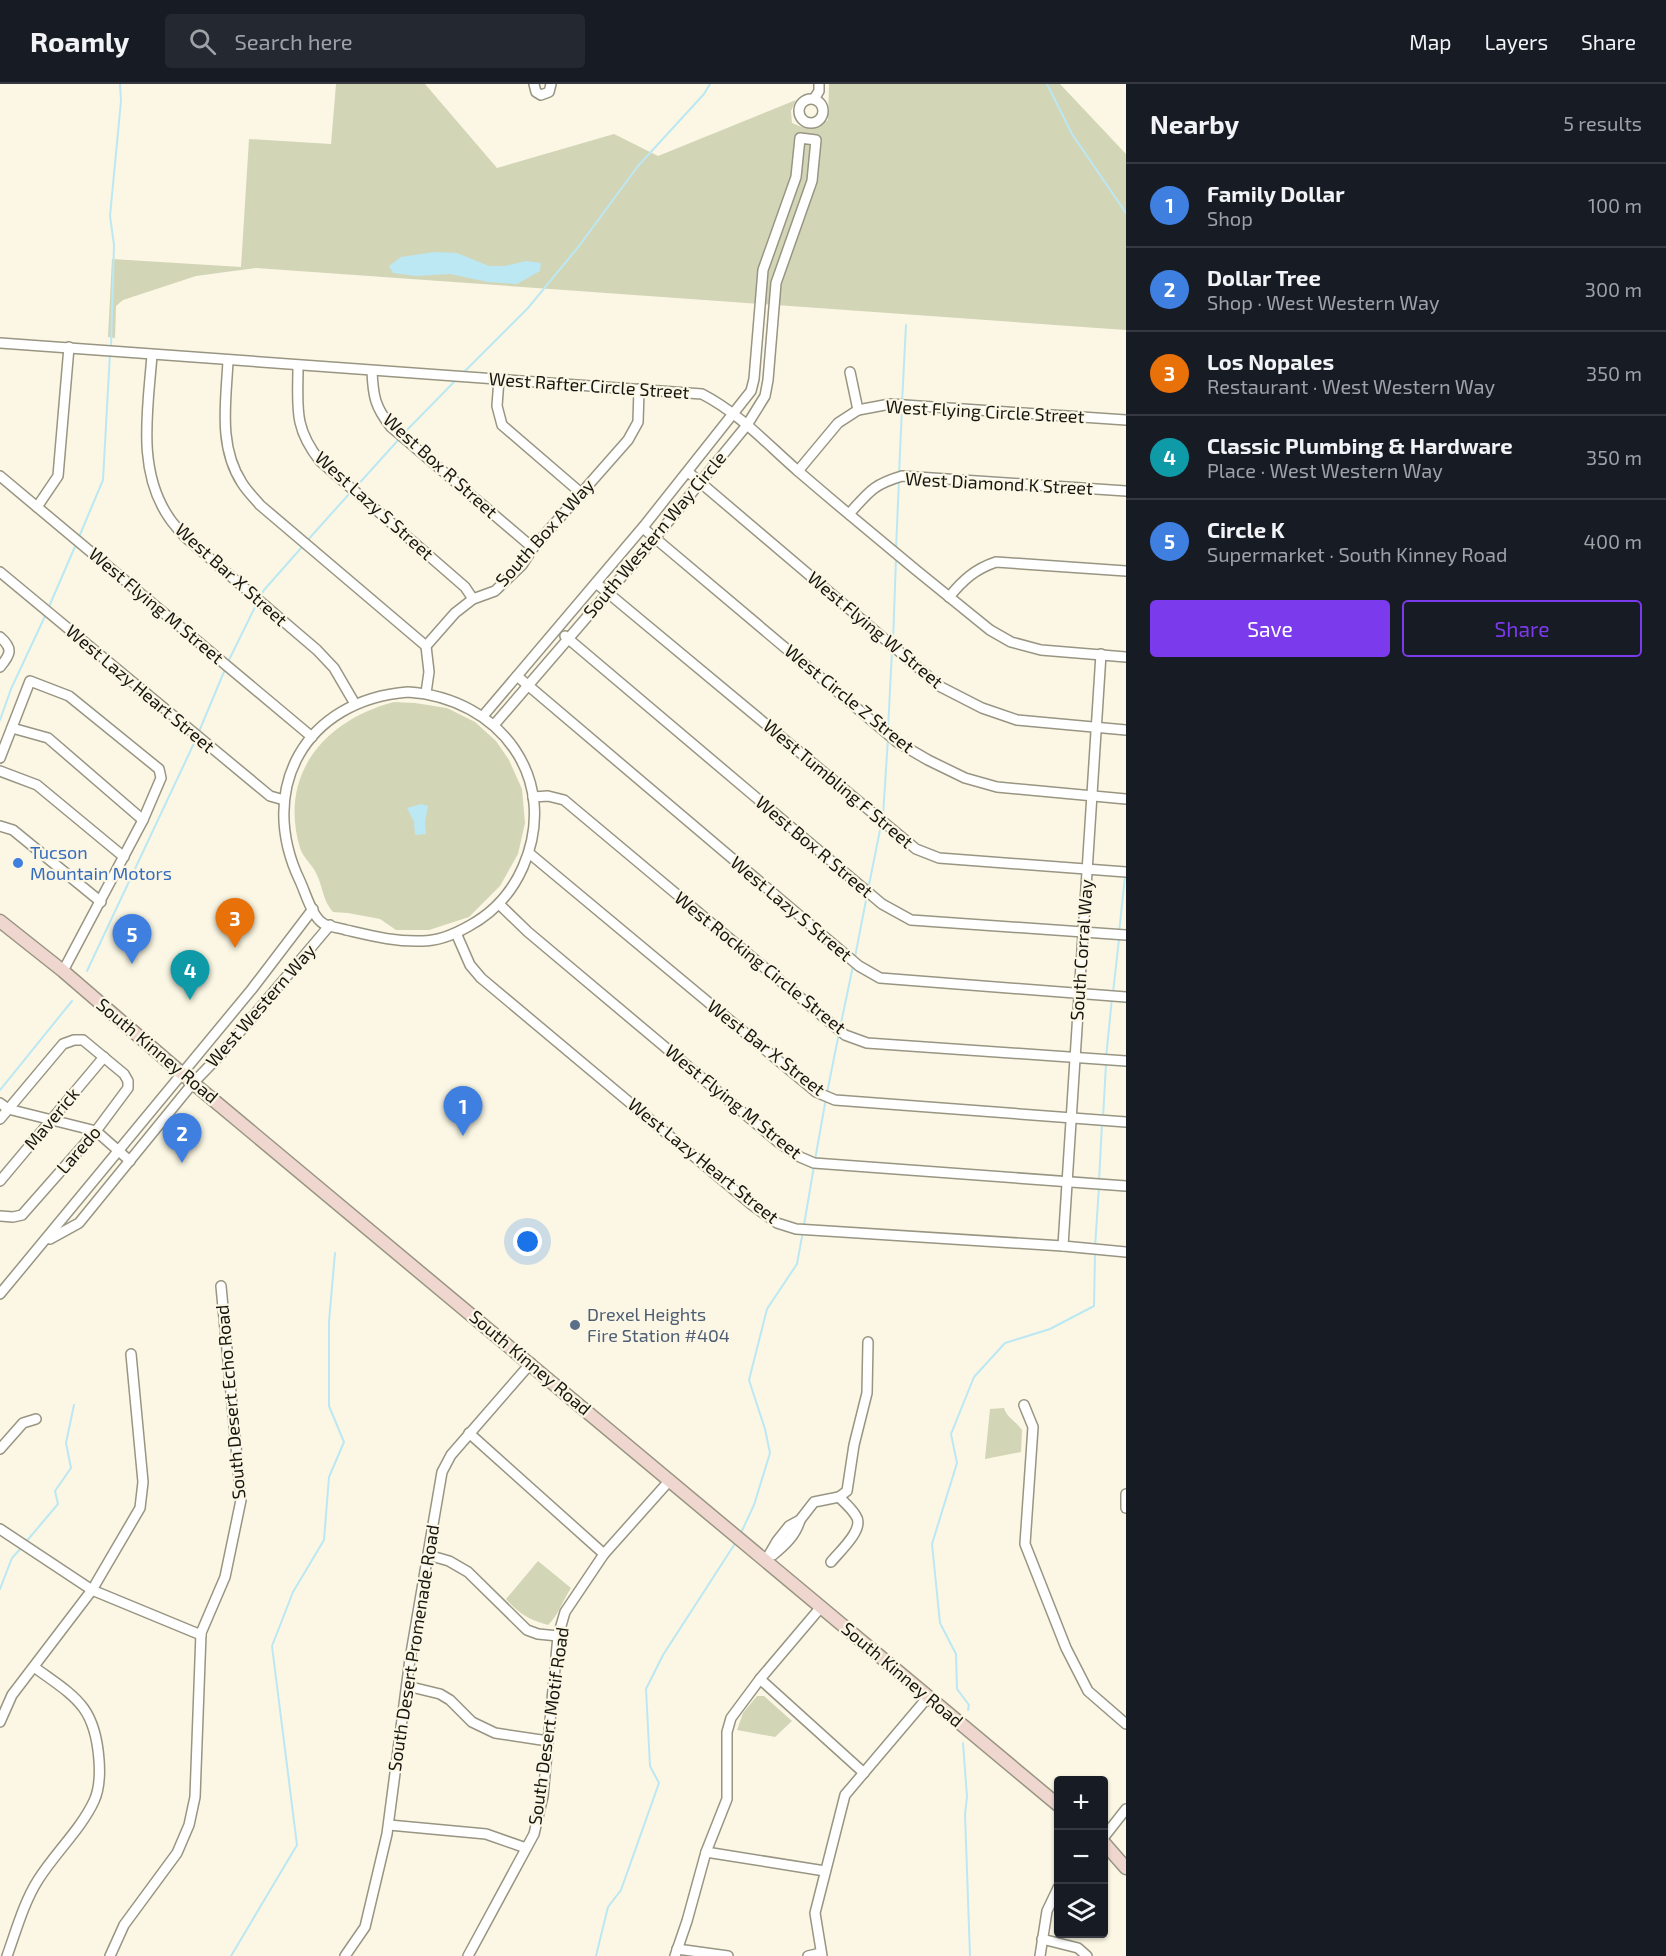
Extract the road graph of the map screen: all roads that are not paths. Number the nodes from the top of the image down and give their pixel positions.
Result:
1 (534, 84) edge
2 (551, 84) edge
3 (819, 84) edge
4 (814, 99) dead end
5 (785, 212) junction
6 (799, 217) junction
7 (771, 248) junction
8 (785, 254) junction
9 (757, 324) junction
10 (773, 325) junction
11 (0, 343) edge
12 (69, 347) junction
13 (152, 355) junction
14 (228, 361) junction
15 (298, 366) junction
16 (372, 371) junction
17 (850, 372) dead end
18 (499, 379) junction
19 (639, 389) junction
20 (858, 410) junction
21 (734, 415) junction
22 (1126, 420) edge
23 (747, 425) junction
24 (798, 471) junction
25 (688, 472) junction
26 (0, 476) edge
27 (700, 483) junction
28 (1126, 491) edge
29 (581, 493) junction
30 (37, 507) junction
31 (849, 514) junction
32 (643, 528) junction
33 (656, 538) junction
34 (533, 548) junction
35 (1126, 571) edge
36 (0, 572) edge
37 (596, 583) junction
38 (607, 592) junction
39 (949, 597) junction
40 (472, 599) junction
41 (556, 630) junction
42 (0, 637) edge
43 (568, 639) junction
44 (426, 646) junction
45 (1101, 654) junction
46 (1126, 657) edge
47 (0, 667) edge
48 (517, 676) junction
49 (528, 686) junction
50 (426, 693) junction
51 (355, 704) junction
52 (483, 716) junction
53 (494, 725) junction
54 (12, 728) junction
55 (1097, 728) junction
56 (1126, 730) edge
57 (312, 737) junction
58 (0, 758) edge
59 (0, 771) edge
60 (1092, 796) junction
61 (533, 798) junction
62 (1126, 799) edge
63 (284, 800) junction
64 (142, 820) junction
65 (0, 826) edge
66 (529, 853) junction
67 (124, 857) junction
68 (1088, 869) junction
69 (1126, 872) edge
70 (101, 902) junction
71 (499, 904) junction
72 (313, 909) junction
73 (0, 921) edge
74 (330, 925) junction
75 (1083, 932) junction
76 (456, 933) junction
77 (1126, 935) edge
78 (63, 972) junction
79 (1079, 994) junction
80 (1126, 998) edge
81 (1075, 1056) junction
82 (104, 1057) junction
83 (1126, 1061) edge
84 (182, 1073) junction
85 (193, 1083) junction
86 (4, 1106) edge
87 (1070, 1118) junction
88 (0, 1119) edge
89 (50, 1121) junction
90 (1126, 1122) edge
91 (96, 1131) junction
92 (118, 1150) junction
93 (130, 1161) junction
94 (0, 1181) edge
95 (1066, 1181) junction
96 (1126, 1186) edge
97 (0, 1216) edge
98 (45, 1242) junction
99 (1063, 1246) junction
100 (1126, 1252) edge
101 (221, 1286) dead end
102 (0, 1294) edge
103 (868, 1342) dead end
104 (131, 1354) dead end
105 (531, 1363) junction
106 (1024, 1405) dead end
107 (36, 1419) dead end
108 (469, 1433) junction
109 (0, 1449) edge
110 (670, 1480) junction
111 (1126, 1494) edge
112 (839, 1497) junction
113 (1126, 1508) edge
114 (0, 1529) edge
115 (604, 1554) junction
116 (428, 1555) junction
117 (766, 1560) junction
118 (831, 1562) dead end
119 (92, 1590) junction
120 (821, 1607) junction
121 (201, 1635) junction
122 (558, 1636) junction
123 (34, 1667) junction
124 (760, 1680) junction
125 (406, 1686) junction
126 (928, 1697) junction
127 (0, 1722) edge
128 (1126, 1724) edge
129 (548, 1741) junction
130 (864, 1773) junction
131 (1054, 1801) edge
132 (1126, 1809) edge
133 (388, 1825) junction
134 (1108, 1835) edge
135 (1108, 1844) edge
136 (1108, 1846) edge
137 (526, 1848) junction
138 (706, 1852) junction
139 (1126, 1856) edge
140 (1126, 1868) edge
141 (825, 1871) junction
142 (1054, 1898) edge
143 (1042, 1939) junction
144 (676, 1953) edge
145 (821, 1955) edge
146 (7, 1956) edge
147 (110, 1956) edge
148 (345, 1956) edge
149 (468, 1956) edge
150 (728, 1956) edge
151 (808, 1956) edge
152 (1040, 1956) edge
153 (1087, 1956) edge

1 - 2 street
3 - 4 street
5 - 6 street
5 - 6 street, South Western Way Circle
5 - 7 street, South Western Way Circle
6 - 8 street, South Western Way Circle
7 - 8 street
7 - 9 street, South Western Way Circle
8 - 10 street, South Western Way Circle
9 - 10 street
9 - 21 street, South Western Way Circle
10 - 23 street, South Western Way Circle
11 - 12 street, West Rafter Circle Street
12 - 13 street, West Rafter Circle Street
12 - 30 street
13 - 14 street, West Rafter Circle Street
13 - 51 street, West Bar X Street
14 - 15 street, West Rafter Circle Street
14 - 44 street
15 - 16 street, West Rafter Circle Street
15 - 40 street, West Lazy S Street
16 - 18 street, West Rafter Circle Street
16 - 34 street, West Box R Street
17 - 20 street
18 - 19 street, West Rafter Circle Street
18 - 29 street
19 - 21 street, West Rafter Circle Street
19 - 29 street, South Box A Way
20 - 22 street, West Flying Circle Street
20 - 24 street, West Flying Circle Street
21 - 23 street, West Rafter Circle Street
21 - 25 street, South Western Way Circle
23 - 24 street, West Rafter Circle Street
23 - 27 street, South Western Way Circle
24 - 31 street, West Rafter Circle Street
25 - 27 street, West Flying W Street
25 - 32 street, South Western Way Circle
26 - 30 street, West Flying M Street
27 - 33 street, South Western Way Circle
27 - 55 street, West Flying W Street
28 - 31 street, West Diamond K Street
29 - 34 street, South Box A Way
30 - 57 street, West Flying M Street
31 - 39 street, West Rafter Circle Street
32 - 33 street, West Circle Z Street
32 - 37 street, South Western Way Circle
33 - 38 street, South Western Way Circle
33 - 60 street, West Circle Z Street
34 - 40 street, South Box A Way
35 - 39 street
36 - 63 street, West Lazy Heart Street
37 - 38 street, West Tumbling F Street
37 - 41 street, South Western Way Circle
38 - 43 street, South Western Way Circle
38 - 68 street, West Tumbling F Street
39 - 45 street, West Rafter Circle Street
40 - 44 street, South Box A Way
41 - 43 street, West Box R Street
41 - 48 street, South Western Way Circle
42 - 47 street
43 - 49 street, South Western Way Circle
43 - 75 street, West Box R Street
44 - 50 street
45 - 46 street, West Rafter Circle Street
45 - 55 street, South Corral Way
48 - 49 street, West Lazy S Street
48 - 52 street, South Western Way Circle
49 - 53 street, South Western Way Circle
49 - 79 street, West Lazy S Street
50 - 51 street
50 - 52 street
51 - 57 street
52 - 53 street
53 - 61 street
54 - 58 street
54 - 64 street
54 - 64 street
55 - 56 street, West Flying W Street
55 - 60 street, South Corral Way
57 - 63 street
59 - 67 street
60 - 62 street, West Circle Z Street
60 - 68 street, South Corral Way
61 - 66 street
61 - 81 street, West Rocking Circle Street
63 - 72 street
64 - 67 street
65 - 70 street
66 - 71 street
66 - 87 street, West Bar X Street
67 - 70 street
68 - 69 street, West Tumbling F Street
68 - 75 street, South Corral Way
70 - 78 street
71 - 76 street
71 - 95 street, West Flying M Street
72 - 74 street
72 - 84 street, West Western Way
73 - 78 main road, South Kinney Road
74 - 76 street
74 - 85 street, West Western Way
75 - 77 street, West Box R Street
75 - 79 street, South Corral Way
76 - 99 street, West Lazy Heart Street
78 - 84 main road, South Kinney Road
79 - 80 street, West Lazy S Street
79 - 81 street, South Corral Way
81 - 83 street, West Rocking Circle Street
81 - 87 street, South Corral Way
82 - 86 street
82 - 89 street, Maverick
82 - 91 street, Laredo
84 - 85 main road, South Kinney Road
84 - 92 street, West Western Way
85 - 93 street, West Western Way
85 - 105 main road, South Kinney Road
86 - 88 street
86 - 89 street
87 - 90 street, West Bar X Street
87 - 95 street, South Corral Way
89 - 91 street
89 - 94 street, Maverick
91 - 92 street
91 - 97 street, Laredo
92 - 93 street
92 - 98 street, West Western Way
93 - 98 street, West Western Way
95 - 96 street, West Flying M Street
95 - 99 street, South Corral Way
98 - 102 street, West Western Way
99 - 100 street, West Lazy Heart Street
101 - 121 street, South Desert Echo Road
103 - 112 street
104 - 119 street
105 - 108 street, South Desert Promenade Road
105 - 110 main road, South Kinney Road
106 - 128 street
107 - 109 street
108 - 115 street
108 - 116 street, South Desert Promenade Road
110 - 115 street, South Desert Motif Road
110 - 117 main road, South Kinney Road
111 - 113 street
112 - 117 street
112 - 118 street
114 - 119 street
115 - 122 street, South Desert Motif Road
116 - 122 street
116 - 125 street, South Desert Promenade Road
117 - 120 main road, South Kinney Road
119 - 121 street
119 - 123 street
120 - 124 street
120 - 126 main road, South Kinney Road
121 - 147 street, South Desert Echo Road
122 - 129 street, South Desert Motif Road
123 - 127 street
123 - 146 street
124 - 130 street
124 - 138 street
125 - 129 street
125 - 133 street, South Desert Promenade Road
126 - 130 street
126 - 131 main road, South Kinney Road
129 - 137 street, South Desert Motif Road
130 - 141 street
132 - 134 street
133 - 137 street
133 - 148 street, South Desert Promenade Road
135 - 139 main road
136 - 140 main road
137 - 149 street, South Desert Motif Road
138 - 141 street
138 - 144 street
141 - 145 street
142 - 143 street
143 - 152 street
143 - 153 street
144 - 150 street
145 - 151 street

